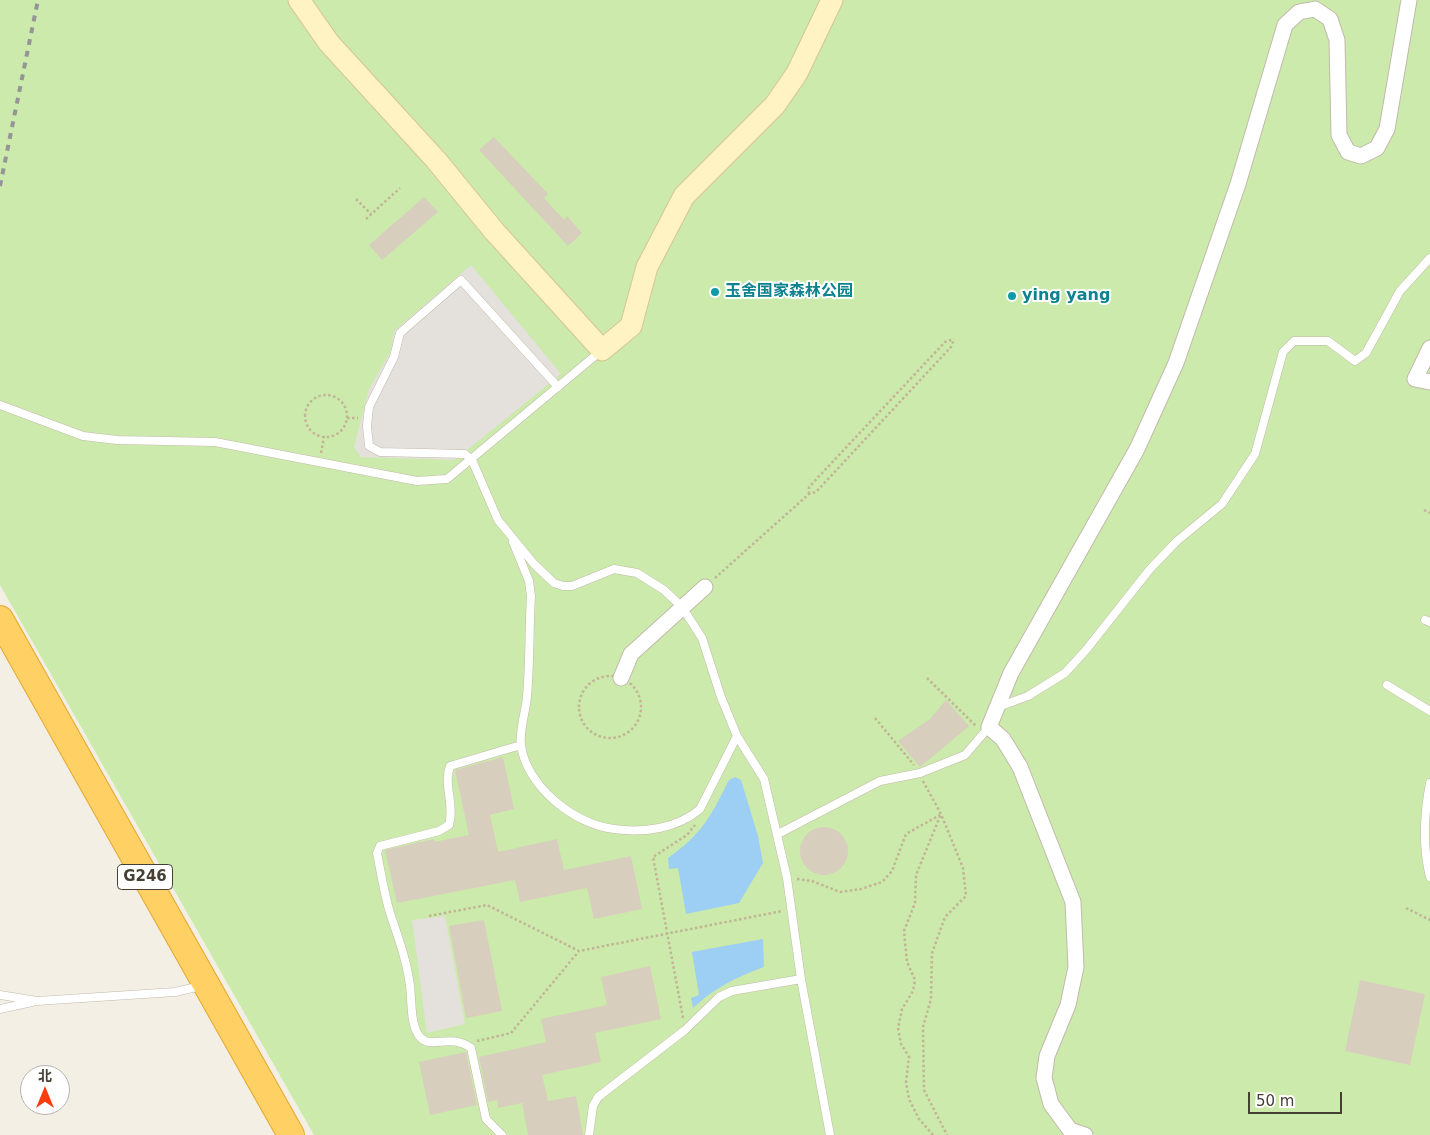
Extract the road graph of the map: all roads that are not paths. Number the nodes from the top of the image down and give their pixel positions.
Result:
1 (299, 0) edge
2 (832, 0) edge
3 (1409, 0) edge
4 (1430, 258) edge
5 (1430, 348) edge
6 (602, 350) junction
7 (1430, 382) edge
8 (558, 387) junction
9 (0, 405) edge
10 (472, 460) junction
11 (510, 536) junction
12 (705, 587) road end
13 (682, 608) junction
14 (0, 618) edge
15 (621, 678) road end
16 (1386, 686) dead end
17 (997, 707) junction
18 (1430, 711) edge
19 (987, 730) junction
20 (737, 736) junction
21 (521, 745) junction
22 (1430, 783) edge
23 (778, 834) junction
24 (1430, 877) edge
25 (801, 979) junction
26 (206, 986) junction
27 (0, 995) edge
28 (36, 1001) junction
29 (0, 1009) edge
30 (291, 1135) edge
31 (502, 1135) edge
32 (589, 1135) edge
33 (830, 1135) edge
34 (1085, 1135) edge

1 - 6 street
2 - 6 street
3 - 17 street
4 - 17 lane
5 - 7 street
6 - 8 lane
8 - 10 lane
8 - 10 lane
9 - 10 lane
10 - 11 lane
11 - 13 lane
11 - 21 lane
12 - 13 street
13 - 15 street
13 - 20 lane
14 - 26 highway, G246
16 - 18 lane
17 - 19 street
19 - 23 lane
19 - 34 street
20 - 21 lane
20 - 23 lane
21 - 31 lane
22 - 24 lane
23 - 25 lane
25 - 32 lane
25 - 33 lane
26 - 28 lane
26 - 30 highway, G246
27 - 28 lane
28 - 29 lane

